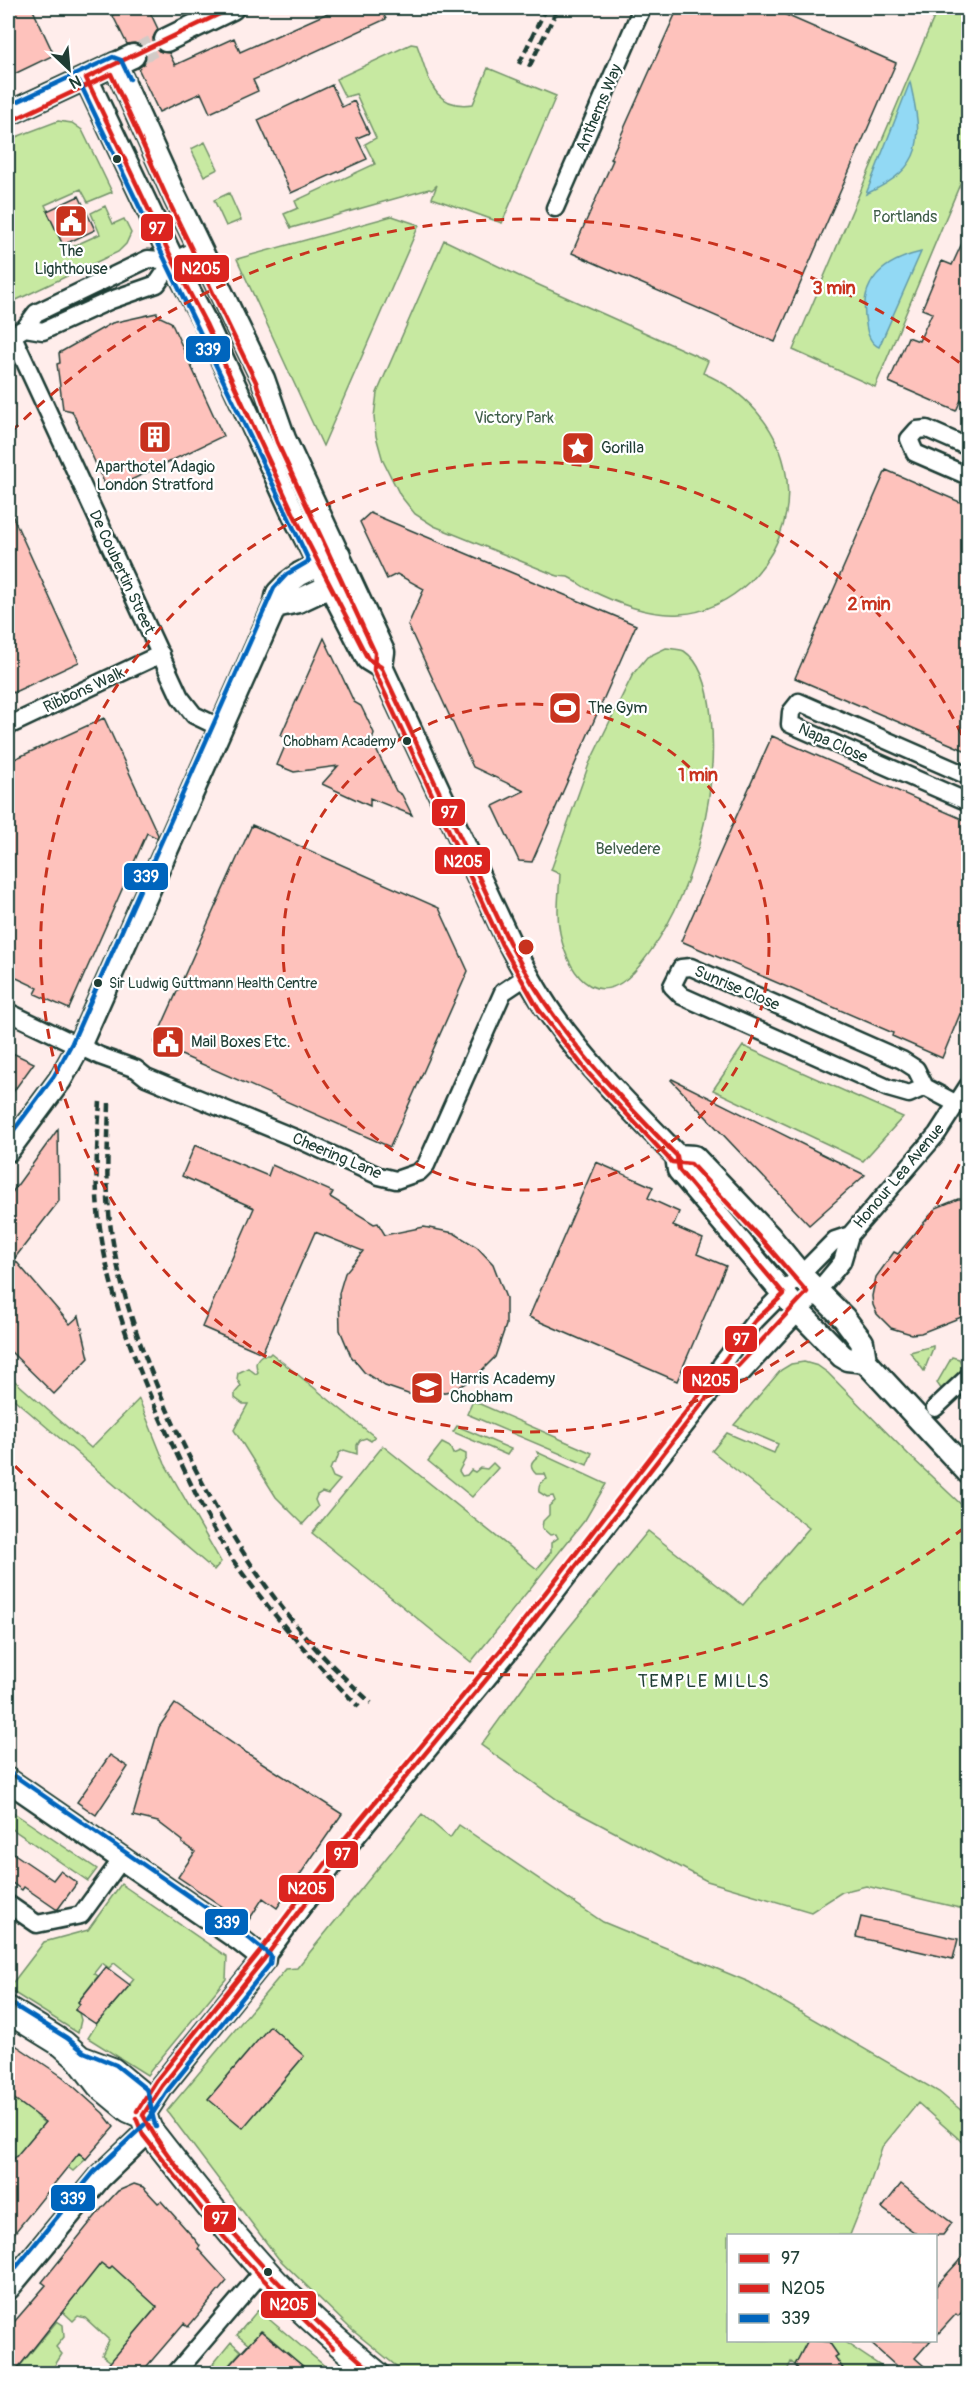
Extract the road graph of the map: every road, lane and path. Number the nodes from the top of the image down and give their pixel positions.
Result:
1 (232, 8) edge
2 (642, 8) edge
3 (166, 40) tunnel mouth
4 (86, 78) junction
5 (8, 114) edge
6 (555, 208) dead end
7 (200, 248) junction
8 (173, 261) junction
9 (15, 333) edge
10 (969, 447) edge
11 (969, 476) edge
12 (339, 555) junction
13 (319, 564) junction
14 (340, 581) junction
15 (275, 606) junction
16 (160, 654) junction
17 (8, 726) edge
18 (221, 728) junction
19 (969, 776) edge
20 (969, 802) edge
21 (527, 976) junction
22 (8, 1012) edge
23 (79, 1046) junction
24 (969, 1086) edge
25 (925, 1087) junction
26 (957, 1104) junction
27 (8, 1150) edge
28 (677, 1156) junction
29 (850, 1235) junction
30 (801, 1275) junction
31 (818, 1292) junction
32 (784, 1294) junction
33 (800, 1312) junction
34 (865, 1361) junction
35 (969, 1377) edge
36 (722, 1378) junction
37 (935, 1408) dead end
38 (969, 1472) edge
39 (8, 1780) edge
40 (122, 1859) junction
41 (8, 1904) edge
42 (264, 1959) junction
43 (8, 2010) edge
44 (146, 2122) junction
45 (264, 2270) junction
46 (8, 2288) edge
47 (175, 2373) edge
48 (376, 2373) edge

1 - 3 street
2 - 6 street, Anthems Way
4 - 5 street
4 - 7 street
4 - 8 street
7 - 8 street
7 - 12 street
8 - 9 street
8 - 9 street
8 - 13 street
9 - 16 street, De Coubertin Street
10 - 11 street
12 - 13 street
12 - 14 street
13 - 14 street
13 - 15 street
14 - 15 street
14 - 21 street
15 - 18 street
16 - 17 street, Ribbons Walk
16 - 18 street, De Coubertin Street
18 - 23 street
19 - 20 street, Napa Close
21 - 23 street, Cheering Lane
21 - 28 street
22 - 23 street, Cheering Lane
23 - 27 street
24 - 26 street, Honour Lea Avenue
25 - 25 street, Sunrise Close
25 - 26 street, Sunrise Close
26 - 29 street, Honour Lea Avenue
28 - 30 street
28 - 32 street
29 - 30 street, Honour Lea Avenue
29 - 31 street, Honour Lea Avenue
30 - 31 street
30 - 32 street, Honour Lea Avenue
31 - 33 street, Honour Lea Avenue
31 - 34 street
32 - 33 street
32 - 36 street, Honour Lea Avenue
33 - 34 street
33 - 36 street, Honour Lea Avenue
34 - 38 street
35 - 37 street
36 - 42 street
39 - 40 street
40 - 41 street
40 - 42 street
42 - 44 street
43 - 44 main road
44 - 45 main road
44 - 46 street
45 - 47 street
45 - 48 main road

